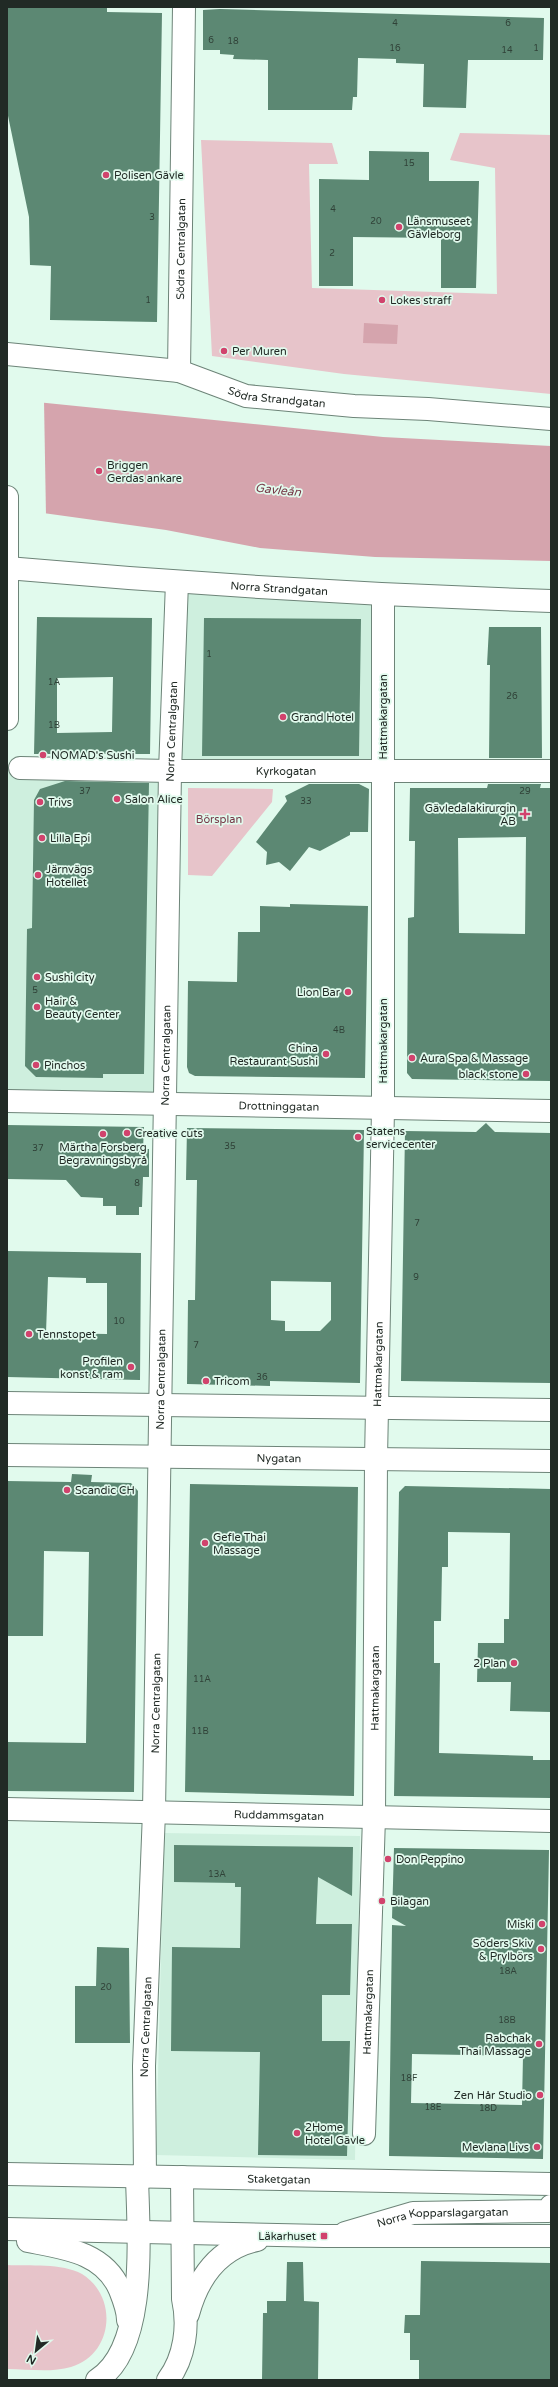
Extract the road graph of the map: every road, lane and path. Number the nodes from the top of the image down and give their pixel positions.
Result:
1 (184, 7) edge
2 (7, 354) edge
3 (179, 371) junction
4 (551, 419) edge
5 (7, 505) edge
6 (8, 568) edge
7 (177, 582) junction
8 (383, 595) junction
9 (551, 601) edge
10 (7, 720) edge
11 (20, 768) dead end
12 (383, 769) junction
13 (170, 771) junction
14 (551, 771) edge
15 (7, 1101) edge
16 (165, 1103) junction
17 (383, 1109) junction
18 (551, 1111) edge
19 (7, 1404) edge
20 (160, 1405) junction
21 (377, 1408) junction
22 (551, 1410) edge
23 (7, 1454) edge
24 (159, 1456) junction
25 (376, 1459) junction
26 (551, 1462) edge
27 (7, 1809) edge
28 (154, 1812) junction
29 (374, 1817) junction
30 (551, 1821) edge
31 (364, 2134) dead end
32 (7, 2174) edge
33 (141, 2176) junction
34 (182, 2177) junction
35 (551, 2184) edge
36 (551, 2206) edge
37 (7, 2229) edge
38 (138, 2234) junction
39 (182, 2234) junction
40 (276, 2235) junction
41 (334, 2236) junction
42 (551, 2236) edge
43 (7, 2237) edge
44 (187, 2318) junction
45 (128, 2335) junction
46 (97, 2380) edge
47 (168, 2380) edge

1 - 3 street, Södra Centralgatan
2 - 3 street, Södra Strandgatan
3 - 4 street, Södra Strandgatan
5 - 6 street
6 - 7 street, Norra Strandgatan
6 - 10 street
7 - 8 street, Norra Strandgatan
7 - 13 street, Norra Centralgatan
8 - 9 street, Norra Strandgatan
8 - 12 street, Hattmakargatan
11 - 13 street, Kyrkogatan
12 - 13 street, Kyrkogatan
12 - 14 street, Kyrkogatan
12 - 17 street, Hattmakargatan
13 - 16 street, Norra Centralgatan
15 - 16 street, Drottninggatan
16 - 17 street, Drottninggatan
16 - 20 street, Norra Centralgatan
17 - 18 street, Drottninggatan
17 - 21 street, Hattmakargatan
19 - 20 street
20 - 21 street
20 - 24 street, Norra Centralgatan
21 - 22 street
21 - 25 street, Hattmakargatan
23 - 24 street, Nygatan
24 - 25 street, Nygatan
24 - 28 street, Norra Centralgatan
25 - 26 street, Nygatan
25 - 29 street, Hattmakargatan
27 - 28 street, Ruddammsgatan
28 - 29 street, Ruddammsgatan
28 - 33 street, Norra Centralgatan
29 - 30 street, Ruddammsgatan
29 - 31 street, Hattmakargatan
32 - 33 street, Staketgatan
33 - 34 street, Staketgatan
33 - 38 street, Norra Centralgatan
34 - 35 street, Staketgatan
34 - 39 street
36 - 41 street, Norra Kopparslagargatan
37 - 38 street
38 - 39 street
38 - 45 street, Norra Centralgatan
39 - 40 street
39 - 44 street
40 - 41 street
40 - 44 street
41 - 42 street
43 - 45 street
44 - 47 street
45 - 46 street, Norra Centralgatan

